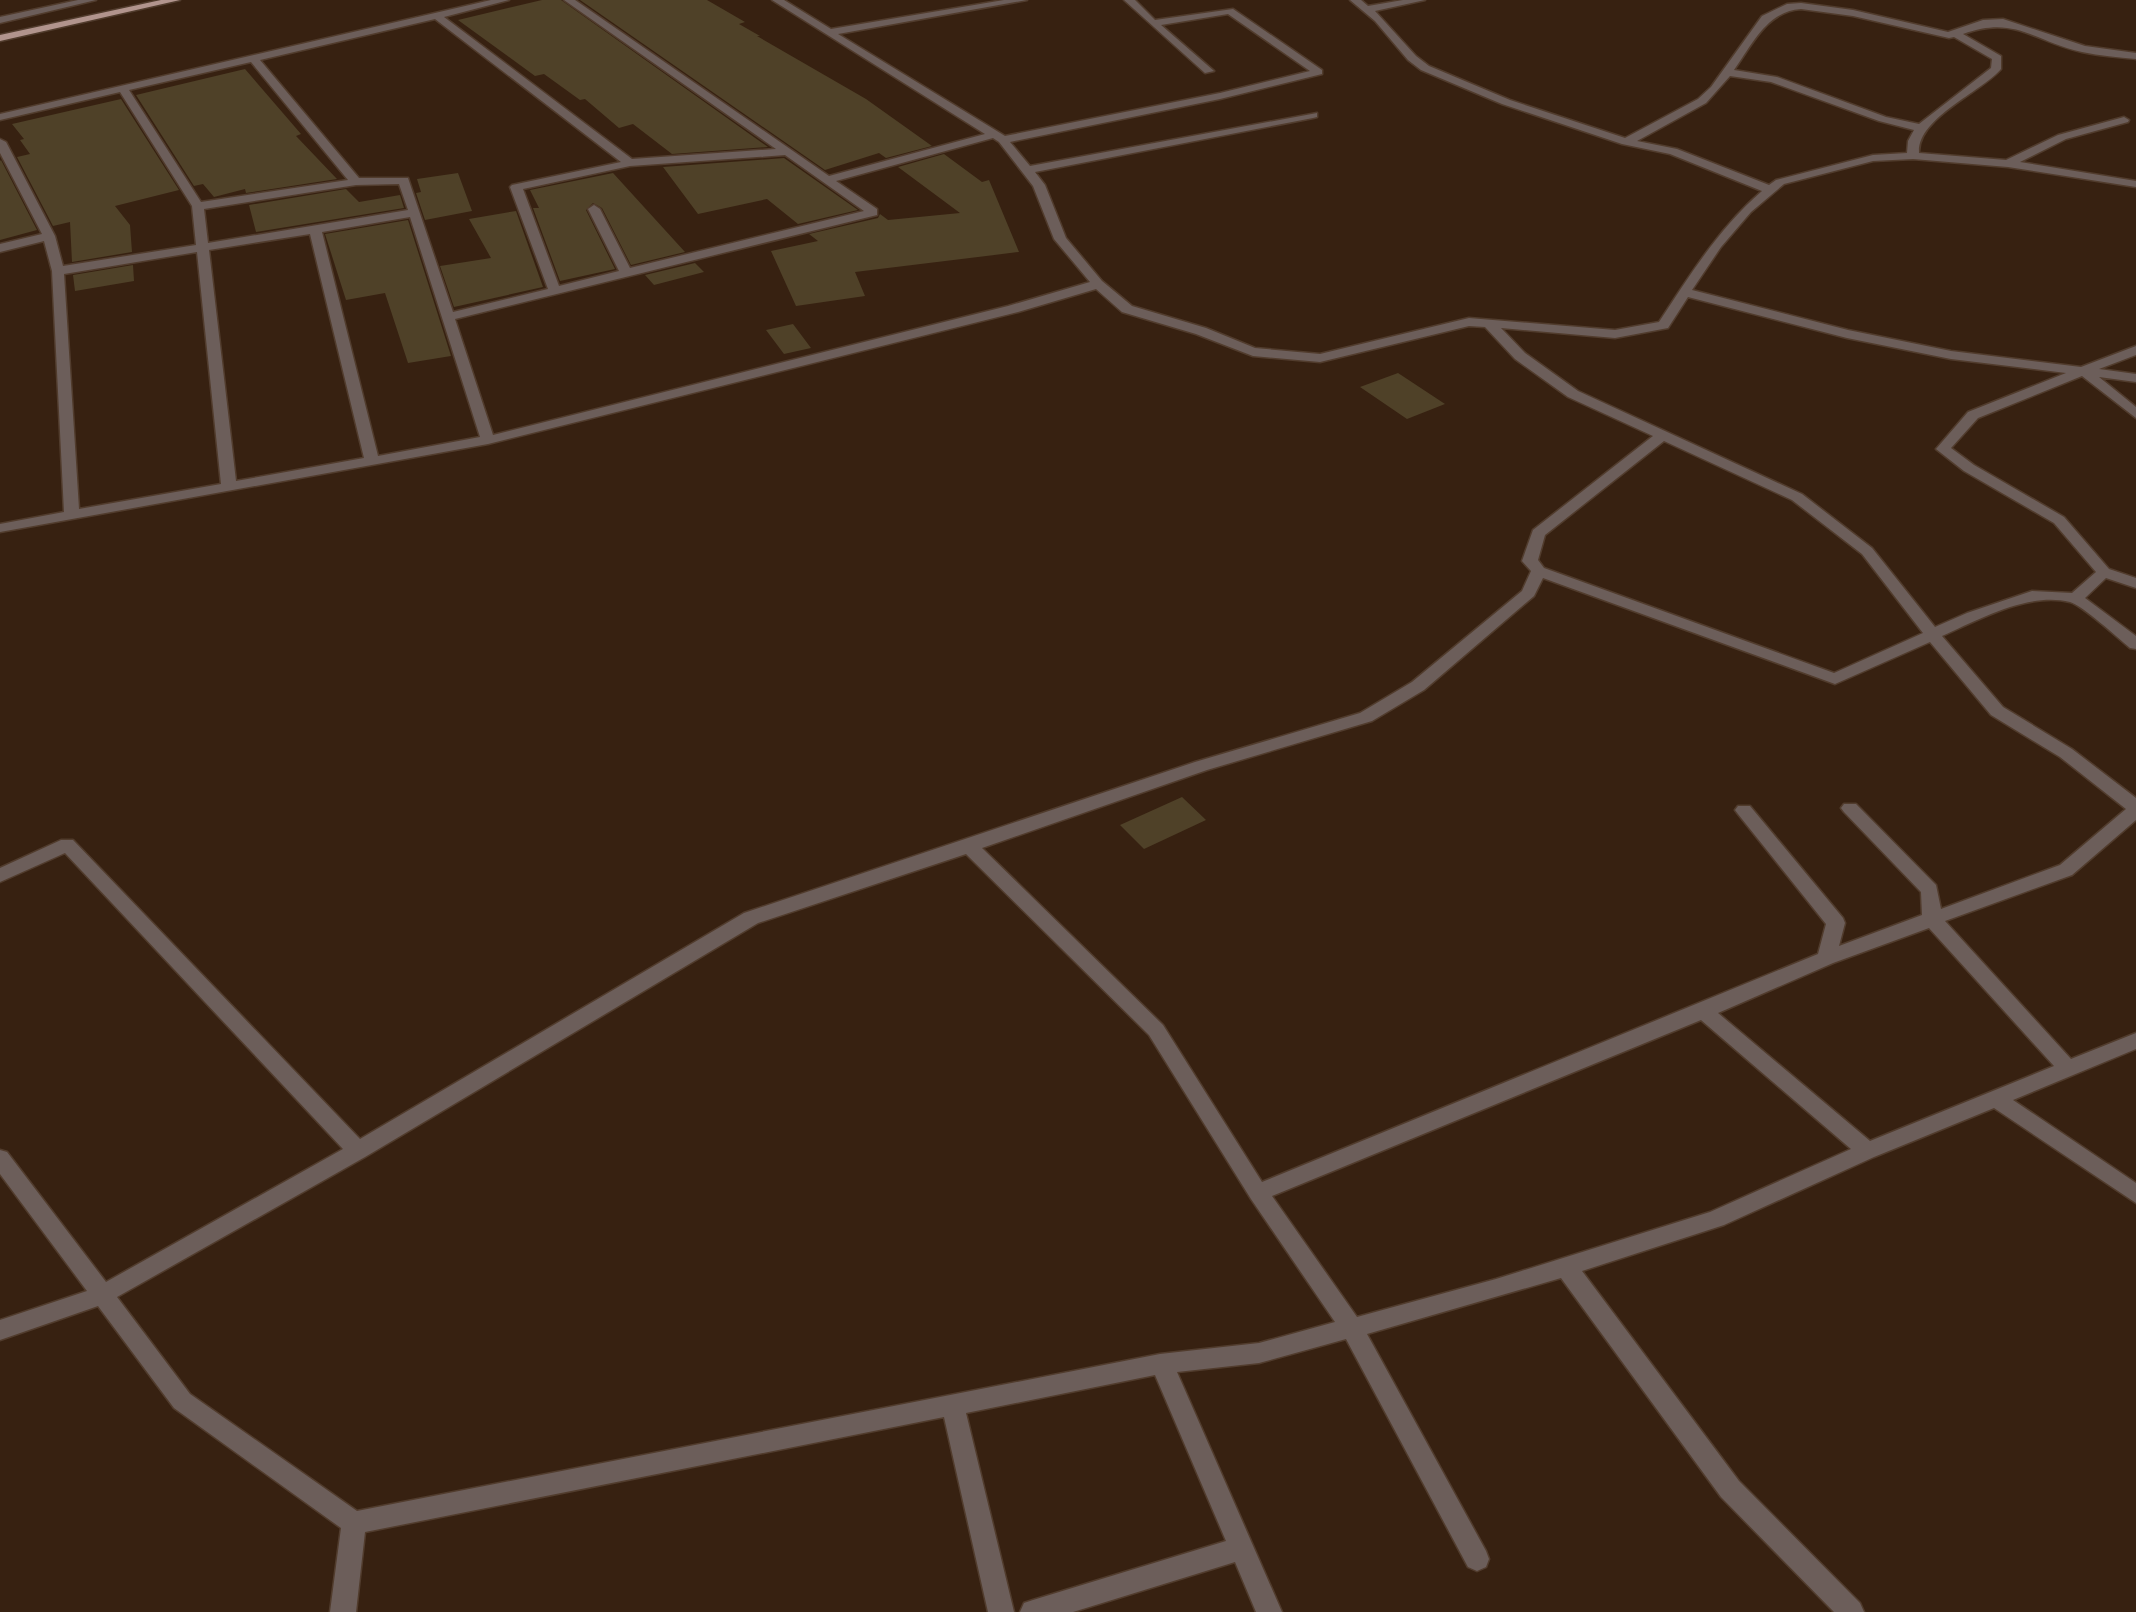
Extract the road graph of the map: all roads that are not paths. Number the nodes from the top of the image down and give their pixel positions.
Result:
1 (91, 0) edge
2 (133, 0) edge
3 (176, 0) edge
4 (504, 0) edge
5 (569, 0) edge
6 (777, 0) edge
7 (1022, 0) edge
8 (1129, 0) edge
9 (1355, 0) edge
10 (1420, 0) edge
11 (1783, 3) edge
12 (1367, 9) junction
13 (438, 16) junction
14 (0, 19) edge
15 (1153, 23) junction
16 (0, 29) edge
17 (830, 32) junction
18 (1956, 34) junction
19 (0, 38) edge
20 (2136, 56) edge
21 (253, 58) junction
22 (1209, 71) dead end
23 (1725, 72) junction
24 (123, 89) junction
25 (1313, 115) dead end
26 (0, 117) edge
27 (2124, 120) dead end
28 (1921, 128) junction
29 (1000, 137) junction
30 (0, 142) edge
31 (1626, 142) junction
32 (786, 152) junction
33 (1913, 156) junction
34 (630, 163) junction
35 (2008, 164) junction
36 (1028, 170) junction
37 (828, 180) junction
38 (356, 182) junction
39 (2136, 184) edge
40 (1770, 190) junction
41 (198, 206) junction
42 (594, 209) dead end
43 (414, 213) junction
44 (315, 229) junction
45 (49, 236) junction
46 (0, 248) edge
47 (201, 248) junction
48 (58, 271) junction
49 (626, 273) junction
50 (1098, 284) junction
51 (555, 291) junction
52 (1685, 292) junction
53 (448, 317) junction
54 (1489, 323) junction
55 (2136, 349) edge
56 (2083, 371) junction
57 (2136, 378) edge
58 (2136, 414) edge
59 (1662, 436) junction
60 (488, 440) junction
61 (372, 461) junction
62 (229, 487) junction
63 (72, 515) junction
64 (0, 528) edge
65 (1539, 571) junction
66 (2104, 572) junction
67 (2136, 583) edge
68 (2076, 598) junction
69 (1931, 633) junction
70 (2136, 644) edge
71 (1850, 808) dead end
72 (2136, 808) edge
73 (1744, 810) dead end
74 (969, 846) junction
75 (0, 876) edge
76 (1932, 919) junction
77 (1826, 958) junction
78 (1703, 1012) junction
79 (2136, 1041) edge
80 (2068, 1069) junction
81 (1996, 1099) junction
82 (358, 1151) junction
83 (1867, 1151) junction
84 (0, 1158) edge
85 (1258, 1193) junction
86 (2136, 1194) edge
87 (1566, 1267) junction
88 (102, 1295) junction
89 (1352, 1328) junction
90 (0, 1330) edge
91 (1162, 1364) junction
92 (953, 1405) junction
93 (354, 1522) junction
94 (1241, 1548) junction
95 (1477, 1559) dead end
96 (343, 1612) edge
97 (1001, 1612) edge
98 (1033, 1612) edge
99 (1269, 1612) edge
100 (1851, 1612) edge

1 - 14 street
2 - 16 main road
3 - 19 main road
4 - 13 street
5 - 32 street
6 - 17 street
7 - 17 street
8 - 15 street
9 - 12 street
10 - 12 street
11 - 18 street
11 - 23 street
12 - 31 street
13 - 21 street
13 - 34 street
15 - 22 street
15 - 29 street
17 - 29 street
18 - 20 street
18 - 28 street
21 - 24 street
21 - 38 street
23 - 28 street
23 - 31 street
24 - 26 street
24 - 41 street
25 - 36 street
27 - 35 street
28 - 33 street
29 - 36 street
29 - 37 street
30 - 45 street
31 - 40 street
32 - 34 street
32 - 37 street
33 - 35 street
33 - 40 street
34 - 51 street
35 - 39 street
36 - 50 street
37 - 49 street
38 - 41 street
38 - 43 street
40 - 52 street
41 - 47 street
42 - 49 street
43 - 44 street
43 - 53 street
44 - 47 street
44 - 61 street
45 - 46 street
45 - 48 street
47 - 48 street
47 - 62 street
48 - 63 street
49 - 51 street
50 - 54 street
50 - 60 street
51 - 53 street
52 - 54 street
52 - 56 street
53 - 60 street
54 - 59 street
55 - 56 street
56 - 57 street
56 - 58 street
56 - 66 street
59 - 65 street
59 - 69 street
60 - 61 street
61 - 62 street
62 - 63 street
63 - 64 street
65 - 69 street
65 - 74 street
66 - 67 street
66 - 68 street
68 - 69 street
68 - 70 street
69 - 72 street
71 - 76 street
72 - 76 street
73 - 77 street
74 - 82 street
74 - 85 street
75 - 82 street
76 - 77 street
76 - 80 street
77 - 78 street
78 - 83 street
78 - 85 street
79 - 80 street
80 - 81 street
81 - 83 street
81 - 86 street
82 - 88 street
83 - 87 street
84 - 88 street
85 - 89 street
87 - 89 street
87 - 100 street
88 - 90 street
88 - 93 street
89 - 91 street
89 - 95 street
91 - 92 street
91 - 94 street
92 - 93 street
92 - 97 street
93 - 96 street
94 - 98 street
94 - 99 street

